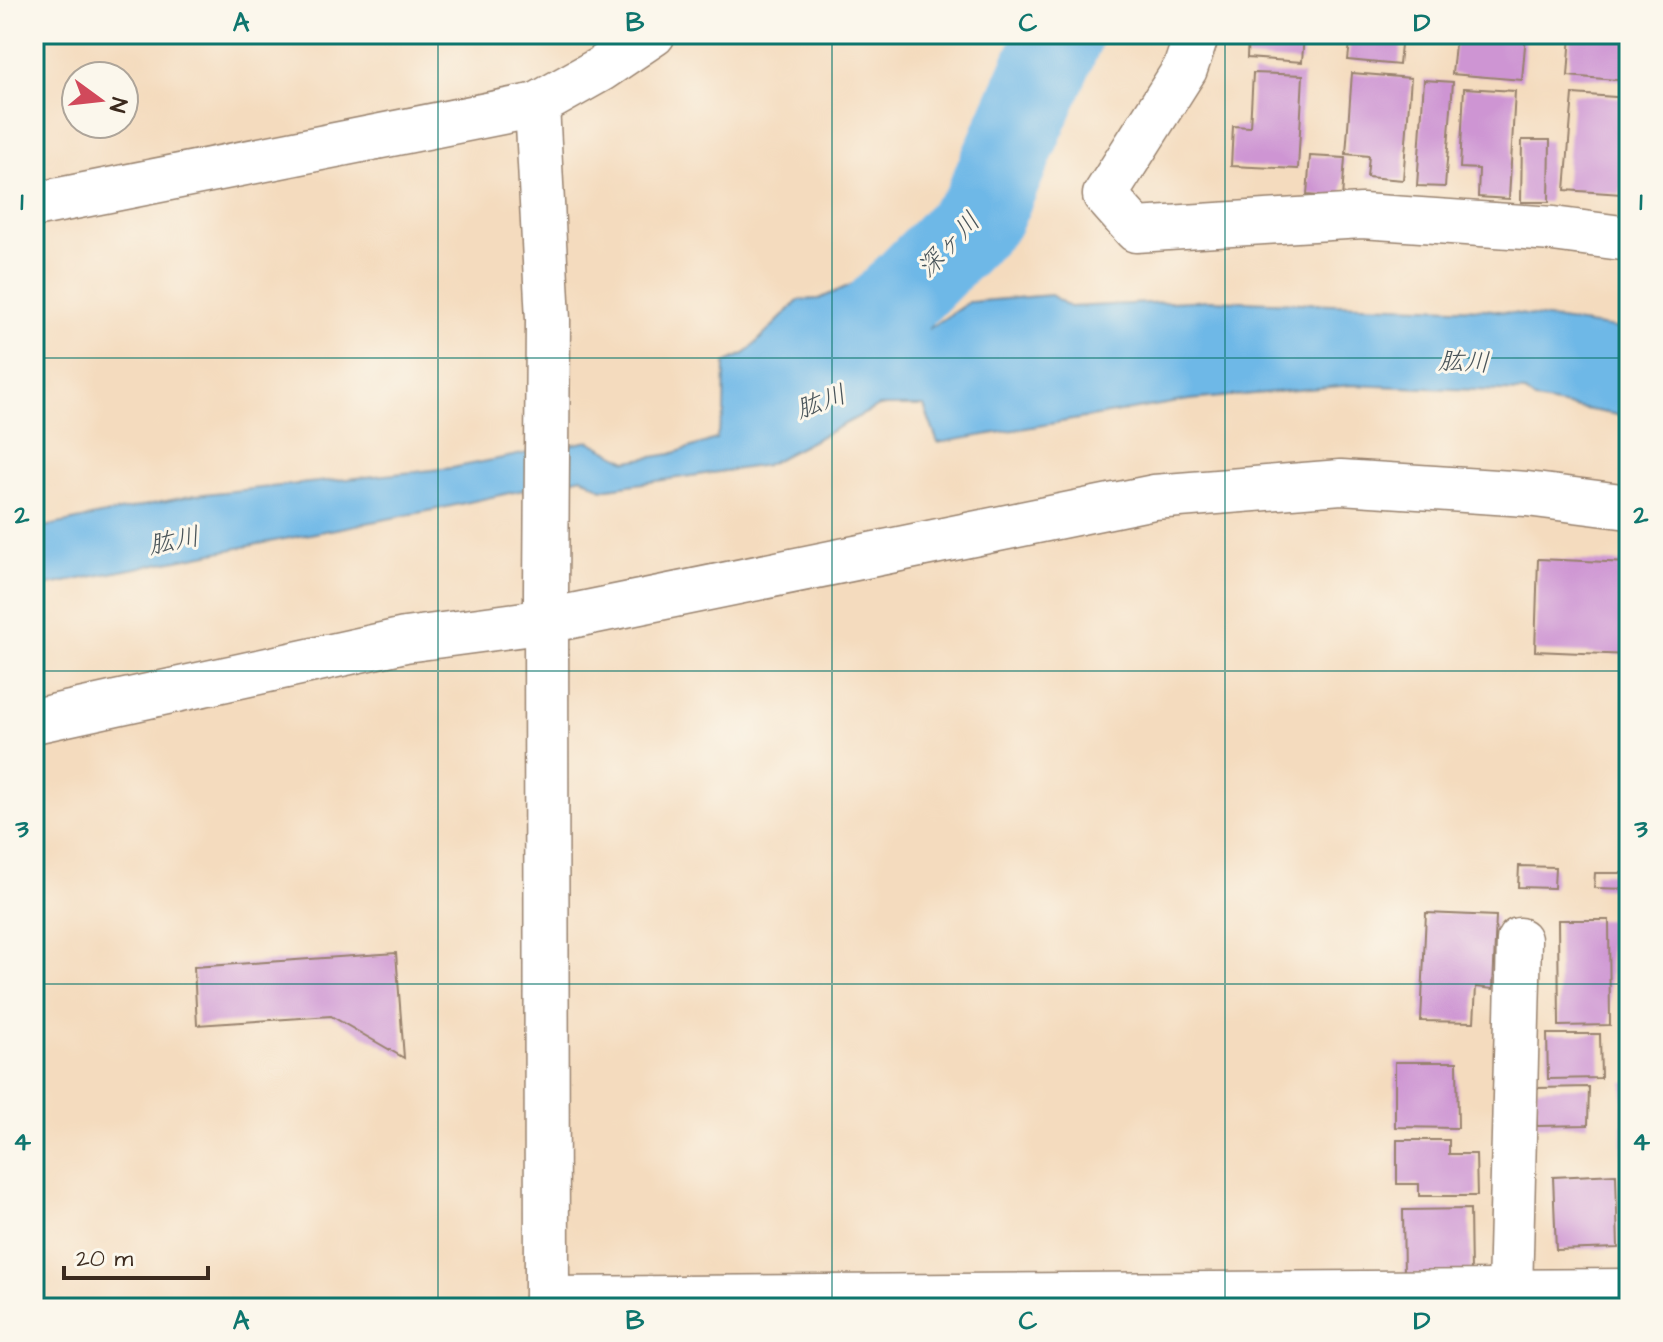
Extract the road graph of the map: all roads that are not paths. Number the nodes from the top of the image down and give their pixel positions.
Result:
1 (653, 34) edge
2 (1197, 34) edge
3 (537, 105) junction
4 (34, 205) edge
5 (1629, 239) edge
6 (1629, 507) edge
7 (546, 606) junction
8 (34, 721) edge
9 (1519, 940) dead end
10 (1629, 1291) edge
11 (1510, 1292) junction
12 (547, 1303) edge

1 - 3 street
2 - 5 street
3 - 4 street
3 - 7 street
6 - 7 street
7 - 8 street
7 - 12 street
9 - 11 street
10 - 11 street
11 - 12 street

